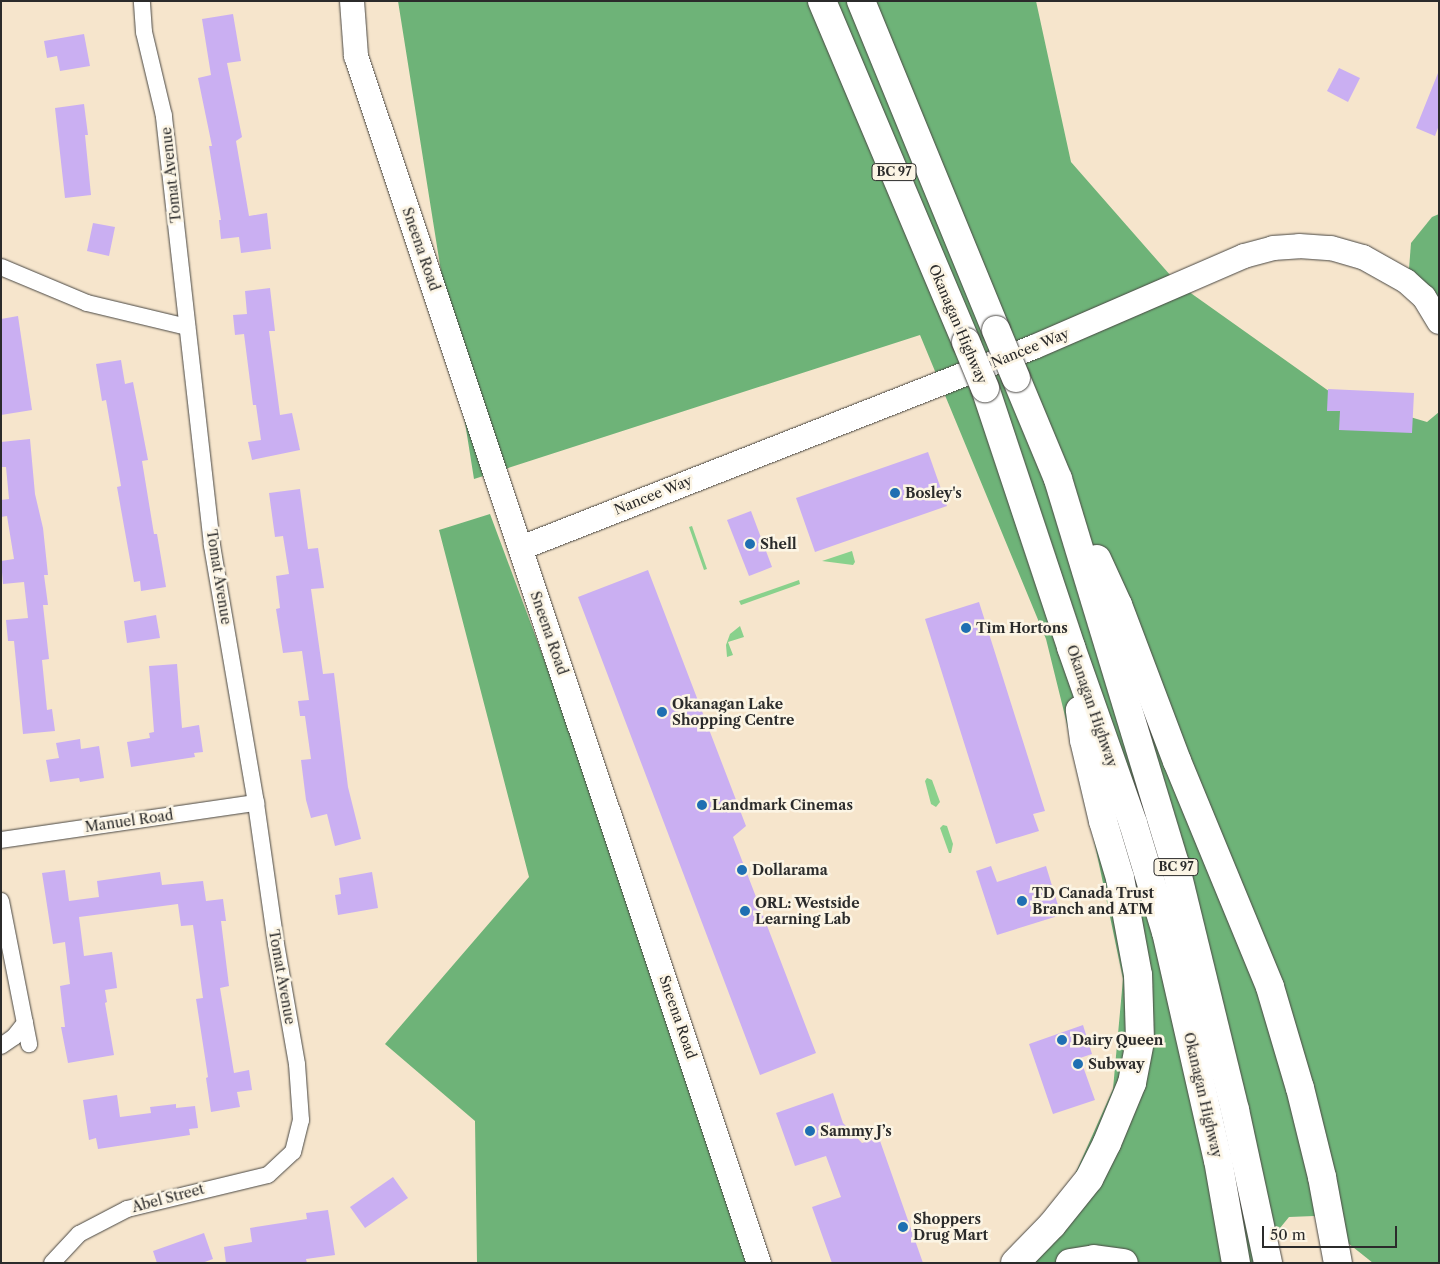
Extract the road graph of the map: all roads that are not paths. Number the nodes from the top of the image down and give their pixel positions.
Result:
1 (142, 1) edge
2 (352, 1) edge
3 (822, 1) edge
4 (861, 1) edge
5 (1, 267) edge
6 (1439, 322) edge
7 (187, 327) junction
8 (1058, 479) junction
9 (521, 548) junction
10 (1071, 647) junction
11 (256, 803) junction
12 (1, 840) edge
13 (1, 901) edge
14 (25, 1023) junction
15 (29, 1044) dead end
16 (1, 1046) edge
17 (293, 1152) joint
18 (52, 1263) edge
19 (759, 1263) edge
20 (1015, 1263) edge
21 (1070, 1263) edge
22 (1124, 1263) edge
23 (1236, 1263) edge
24 (1268, 1263) edge
25 (1338, 1263) edge

1 - 7 street, Tomat Avenue
2 - 9 street, Sneena Road
3 - 10 highway, Okanagan Highway / BC 97, bridge
4 - 8 highway, Okanagan Highway / BC 97, bridge
5 - 7 street
6 - 9 street, Nancee Way
7 - 11 street, Tomat Avenue
8 - 24 highway, Okanagan Highway / BC 97
8 - 25 highway
9 - 19 street, Sneena Road
10 - 20 highway
10 - 23 highway, Okanagan Highway / BC 97
11 - 12 street, Manuel Road
11 - 17 street, Tomat Avenue
13 - 14 street
14 - 15 street
14 - 16 street
17 - 18 street, Abel Street
21 - 22 highway

